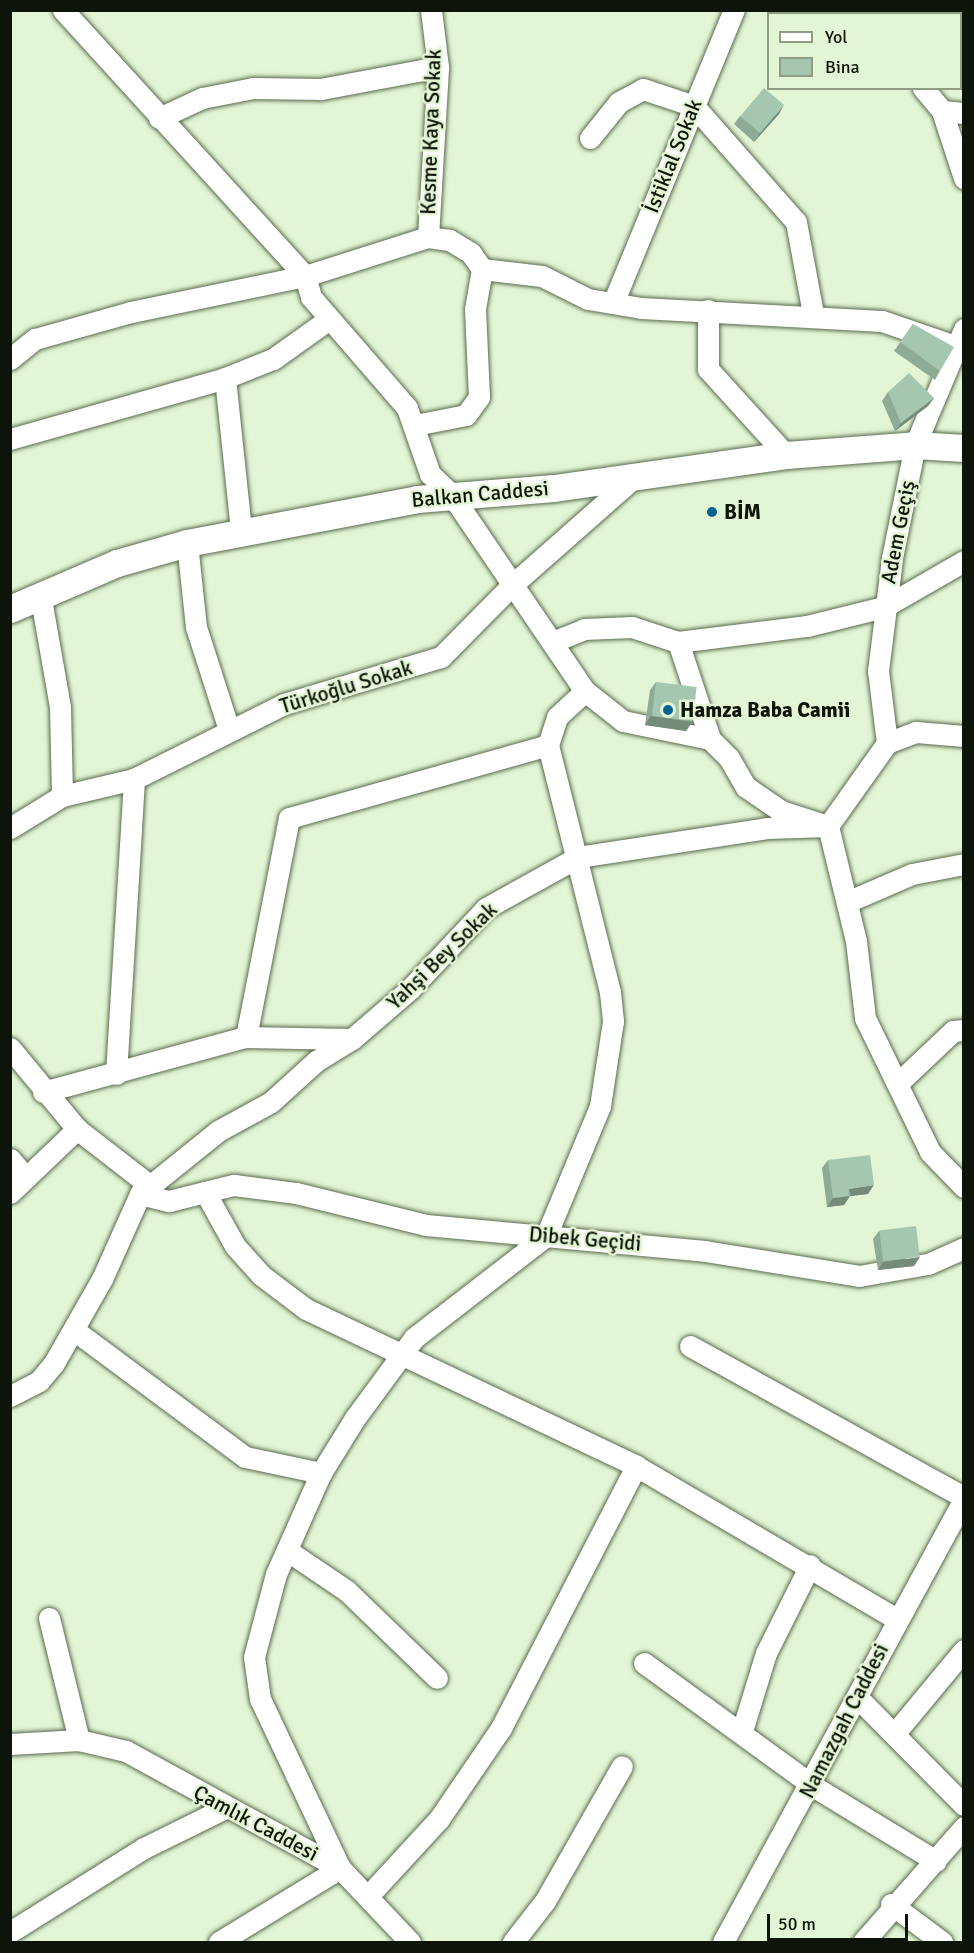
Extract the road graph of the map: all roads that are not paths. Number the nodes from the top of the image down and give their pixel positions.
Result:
1 (63, 10) edge
2 (431, 10) edge
3 (734, 10) edge
4 (438, 67) junction
5 (925, 90) edge
6 (694, 106) junction
7 (942, 111) junction
8 (963, 112) edge
9 (159, 118) junction
10 (590, 138) dead end
11 (963, 178) edge
12 (428, 237) junction
13 (482, 269) junction
14 (305, 276) junction
15 (613, 303) junction
16 (708, 310) junction
17 (813, 314) junction
18 (329, 320) junction
19 (959, 337) edge
20 (10, 359) edge
21 (225, 378) junction
22 (416, 425) junction
23 (10, 439) edge
24 (915, 446) junction
25 (963, 448) edge
26 (786, 455) junction
27 (637, 475) junction
28 (451, 494) junction
29 (241, 530) junction
30 (187, 543) junction
31 (963, 561) edge
32 (511, 586) junction
33 (41, 599) junction
34 (884, 607) junction
35 (10, 609) edge
36 (555, 641) junction
37 (678, 642) junction
38 (585, 692) junction
39 (229, 730) junction
40 (963, 736) edge
41 (710, 739) junction
42 (887, 743) junction
43 (548, 745) junction
44 (134, 779) junction
45 (62, 796) junction
46 (828, 826) junction
47 (10, 828) edge
48 (578, 857) junction
49 (963, 864) edge
50 (848, 902) junction
51 (963, 1030) edge
52 (246, 1037) junction
53 (352, 1039) junction
54 (10, 1048) edge
55 (116, 1074) junction
56 (897, 1084) junction
57 (42, 1092) junction
58 (77, 1129) junction
59 (10, 1159) edge
60 (25, 1176) junction
61 (963, 1187) edge
62 (205, 1192) junction
63 (10, 1193) edge
64 (140, 1194) junction
65 (546, 1236) junction
66 (963, 1248) edge
67 (74, 1330) junction
68 (690, 1346) dead end
69 (399, 1355) junction
70 (10, 1396) edge
71 (636, 1466) junction
72 (321, 1473) junction
73 (963, 1498) edge
74 (288, 1551) junction
75 (810, 1565) junction
76 (49, 1618) dead end
77 (897, 1619) junction
78 (963, 1650) edge
79 (644, 1664) dead end
80 (437, 1678) dead end
81 (857, 1697) junction
82 (742, 1731) junction
83 (895, 1733) junction
84 (79, 1740) junction
85 (10, 1744) edge
86 (622, 1766) dead end
87 (813, 1786) junction
88 (963, 1805) edge
89 (225, 1808) junction
90 (963, 1827) edge
91 (936, 1861) junction
92 (339, 1868) junction
93 (370, 1894) junction
94 (891, 1904) junction
95 (10, 1932) edge
96 (246, 1934) edge
97 (219, 1942) edge
98 (410, 1942) edge
99 (513, 1942) edge
100 (723, 1942) edge
101 (863, 1942) edge
102 (942, 1942) edge

1 - 9 street
2 - 4 street, Kesme Kaya Sokak
3 - 6 street, İstiklal Sokak
4 - 9 street
4 - 12 street, Kesme Kaya Sokak
5 - 7 street
6 - 10 street
6 - 15 street, İstiklal Sokak
6 - 17 street
7 - 8 street
7 - 11 street
9 - 14 street
12 - 13 street, Kesme Kaya Sokak
12 - 14 street
13 - 15 street
13 - 22 street
14 - 18 street
14 - 20 street
15 - 16 street
16 - 17 street
16 - 26 street
17 - 19 street
18 - 21 street
18 - 22 street
19 - 24 street, Adem Geçiş
21 - 23 street
21 - 29 street
22 - 28 street
24 - 25 main road, Balkan Caddesi
24 - 26 main road, Balkan Caddesi
24 - 34 street, Adem Geçiş
26 - 27 main road, Balkan Caddesi
27 - 28 main road, Balkan Caddesi
27 - 32 street, Türkoğlu Sokak
28 - 29 main road, Balkan Caddesi
28 - 32 street
29 - 30 main road, Balkan Caddesi
30 - 33 main road, Balkan Caddesi
30 - 39 street
31 - 34 street
32 - 36 street
32 - 39 street, Türkoğlu Sokak
33 - 35 main road, Balkan Caddesi
33 - 45 street
34 - 37 street
34 - 42 street, Adem Geçiş
36 - 37 street
36 - 38 street
37 - 41 street
38 - 41 street
38 - 43 street
39 - 44 street, Türkoğlu Sokak
40 - 42 street
41 - 46 street
42 - 46 street
43 - 48 street
43 - 52 street
44 - 45 street, Türkoğlu Sokak
44 - 55 street
45 - 47 street, Türkoğlu Sokak
46 - 48 street, Yahşi Bey Sokak
46 - 50 street
48 - 53 street, Yahşi Bey Sokak
48 - 65 street
49 - 50 street
50 - 56 street
51 - 56 street
52 - 53 street
52 - 55 street
53 - 64 street, Yahşi Bey Sokak
54 - 57 street
55 - 57 street
56 - 61 street
57 - 58 street
58 - 60 street
58 - 64 street
59 - 60 street
60 - 63 street
62 - 64 street, Dibek Geçidi
62 - 65 street, Dibek Geçidi
62 - 69 street
64 - 67 street
65 - 66 street, Dibek Geçidi
65 - 69 street
67 - 70 street
67 - 72 street
68 - 73 street
69 - 71 street
69 - 72 street
71 - 75 street
71 - 93 street
72 - 74 street
73 - 77 street, Namazgah Caddesi
74 - 80 street
74 - 92 street
75 - 77 street
75 - 82 street
76 - 84 street
77 - 81 street, Namazgah Caddesi
78 - 83 street
79 - 82 street
81 - 83 street
81 - 87 street, Namazgah Caddesi
82 - 87 street
83 - 88 street
84 - 85 street, Çamlık Caddesi
84 - 89 street, Çamlık Caddesi
86 - 99 street
87 - 91 street
87 - 100 street, Namazgah Caddesi
89 - 92 street, Çamlık Caddesi
89 - 95 street
90 - 91 street
91 - 94 street
92 - 93 street, Çamlık Caddesi
92 - 96 street
93 - 98 street, Çamlık Caddesi
94 - 101 street
94 - 102 street
96 - 97 street

